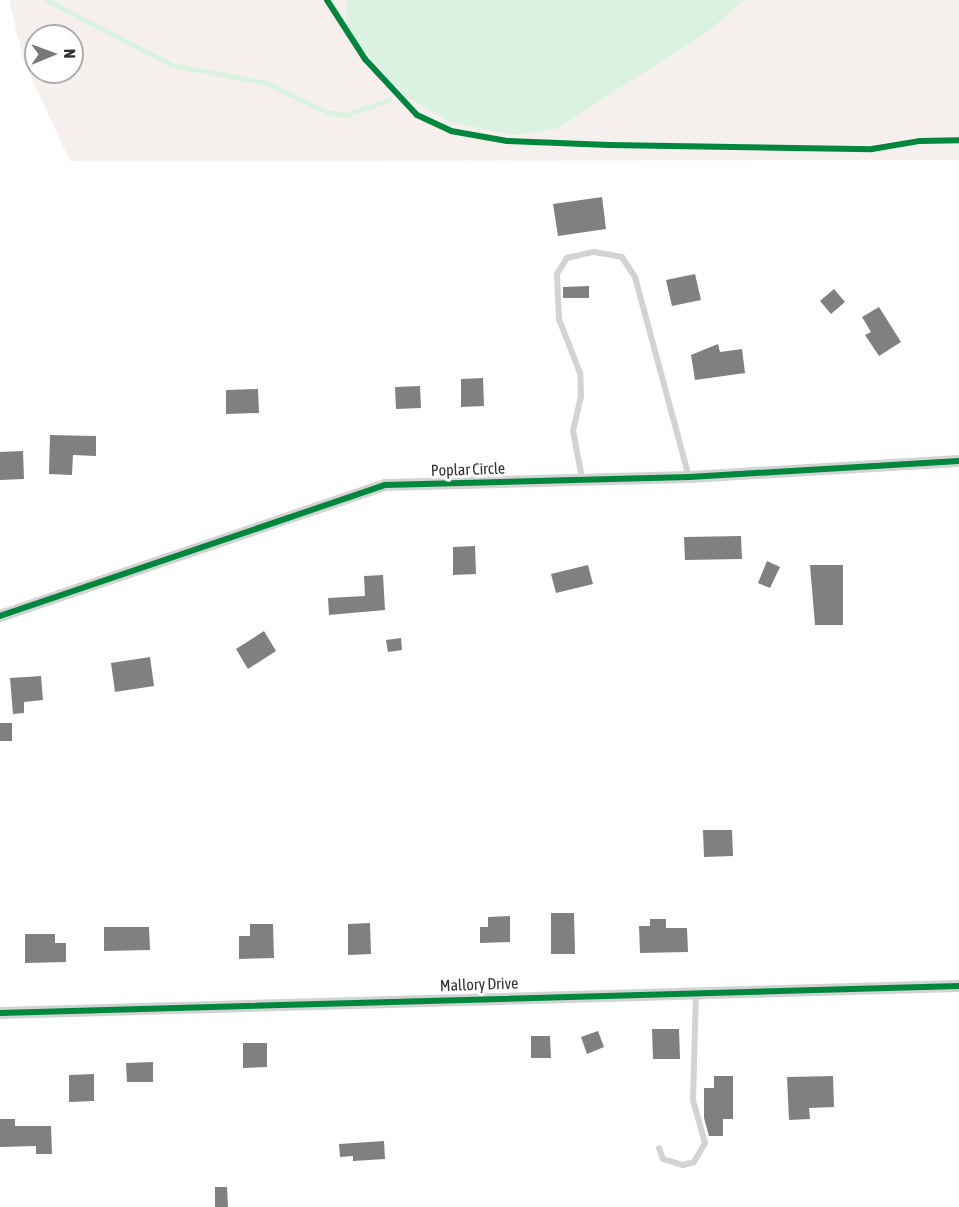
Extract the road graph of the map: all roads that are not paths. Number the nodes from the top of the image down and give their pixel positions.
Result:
1 (959, 461) edge
2 (689, 477) junction
3 (582, 478) junction
4 (0, 616) edge
5 (959, 986) edge
6 (696, 990) junction
7 (0, 1012) edge
8 (659, 1148) dead end

1 - 2 street, Poplar Circle
2 - 3 street, Poplar Circle
2 - 3 lane
3 - 4 street, Poplar Circle
5 - 6 street, Mallory Drive
6 - 7 street, Mallory Drive
6 - 8 lane

